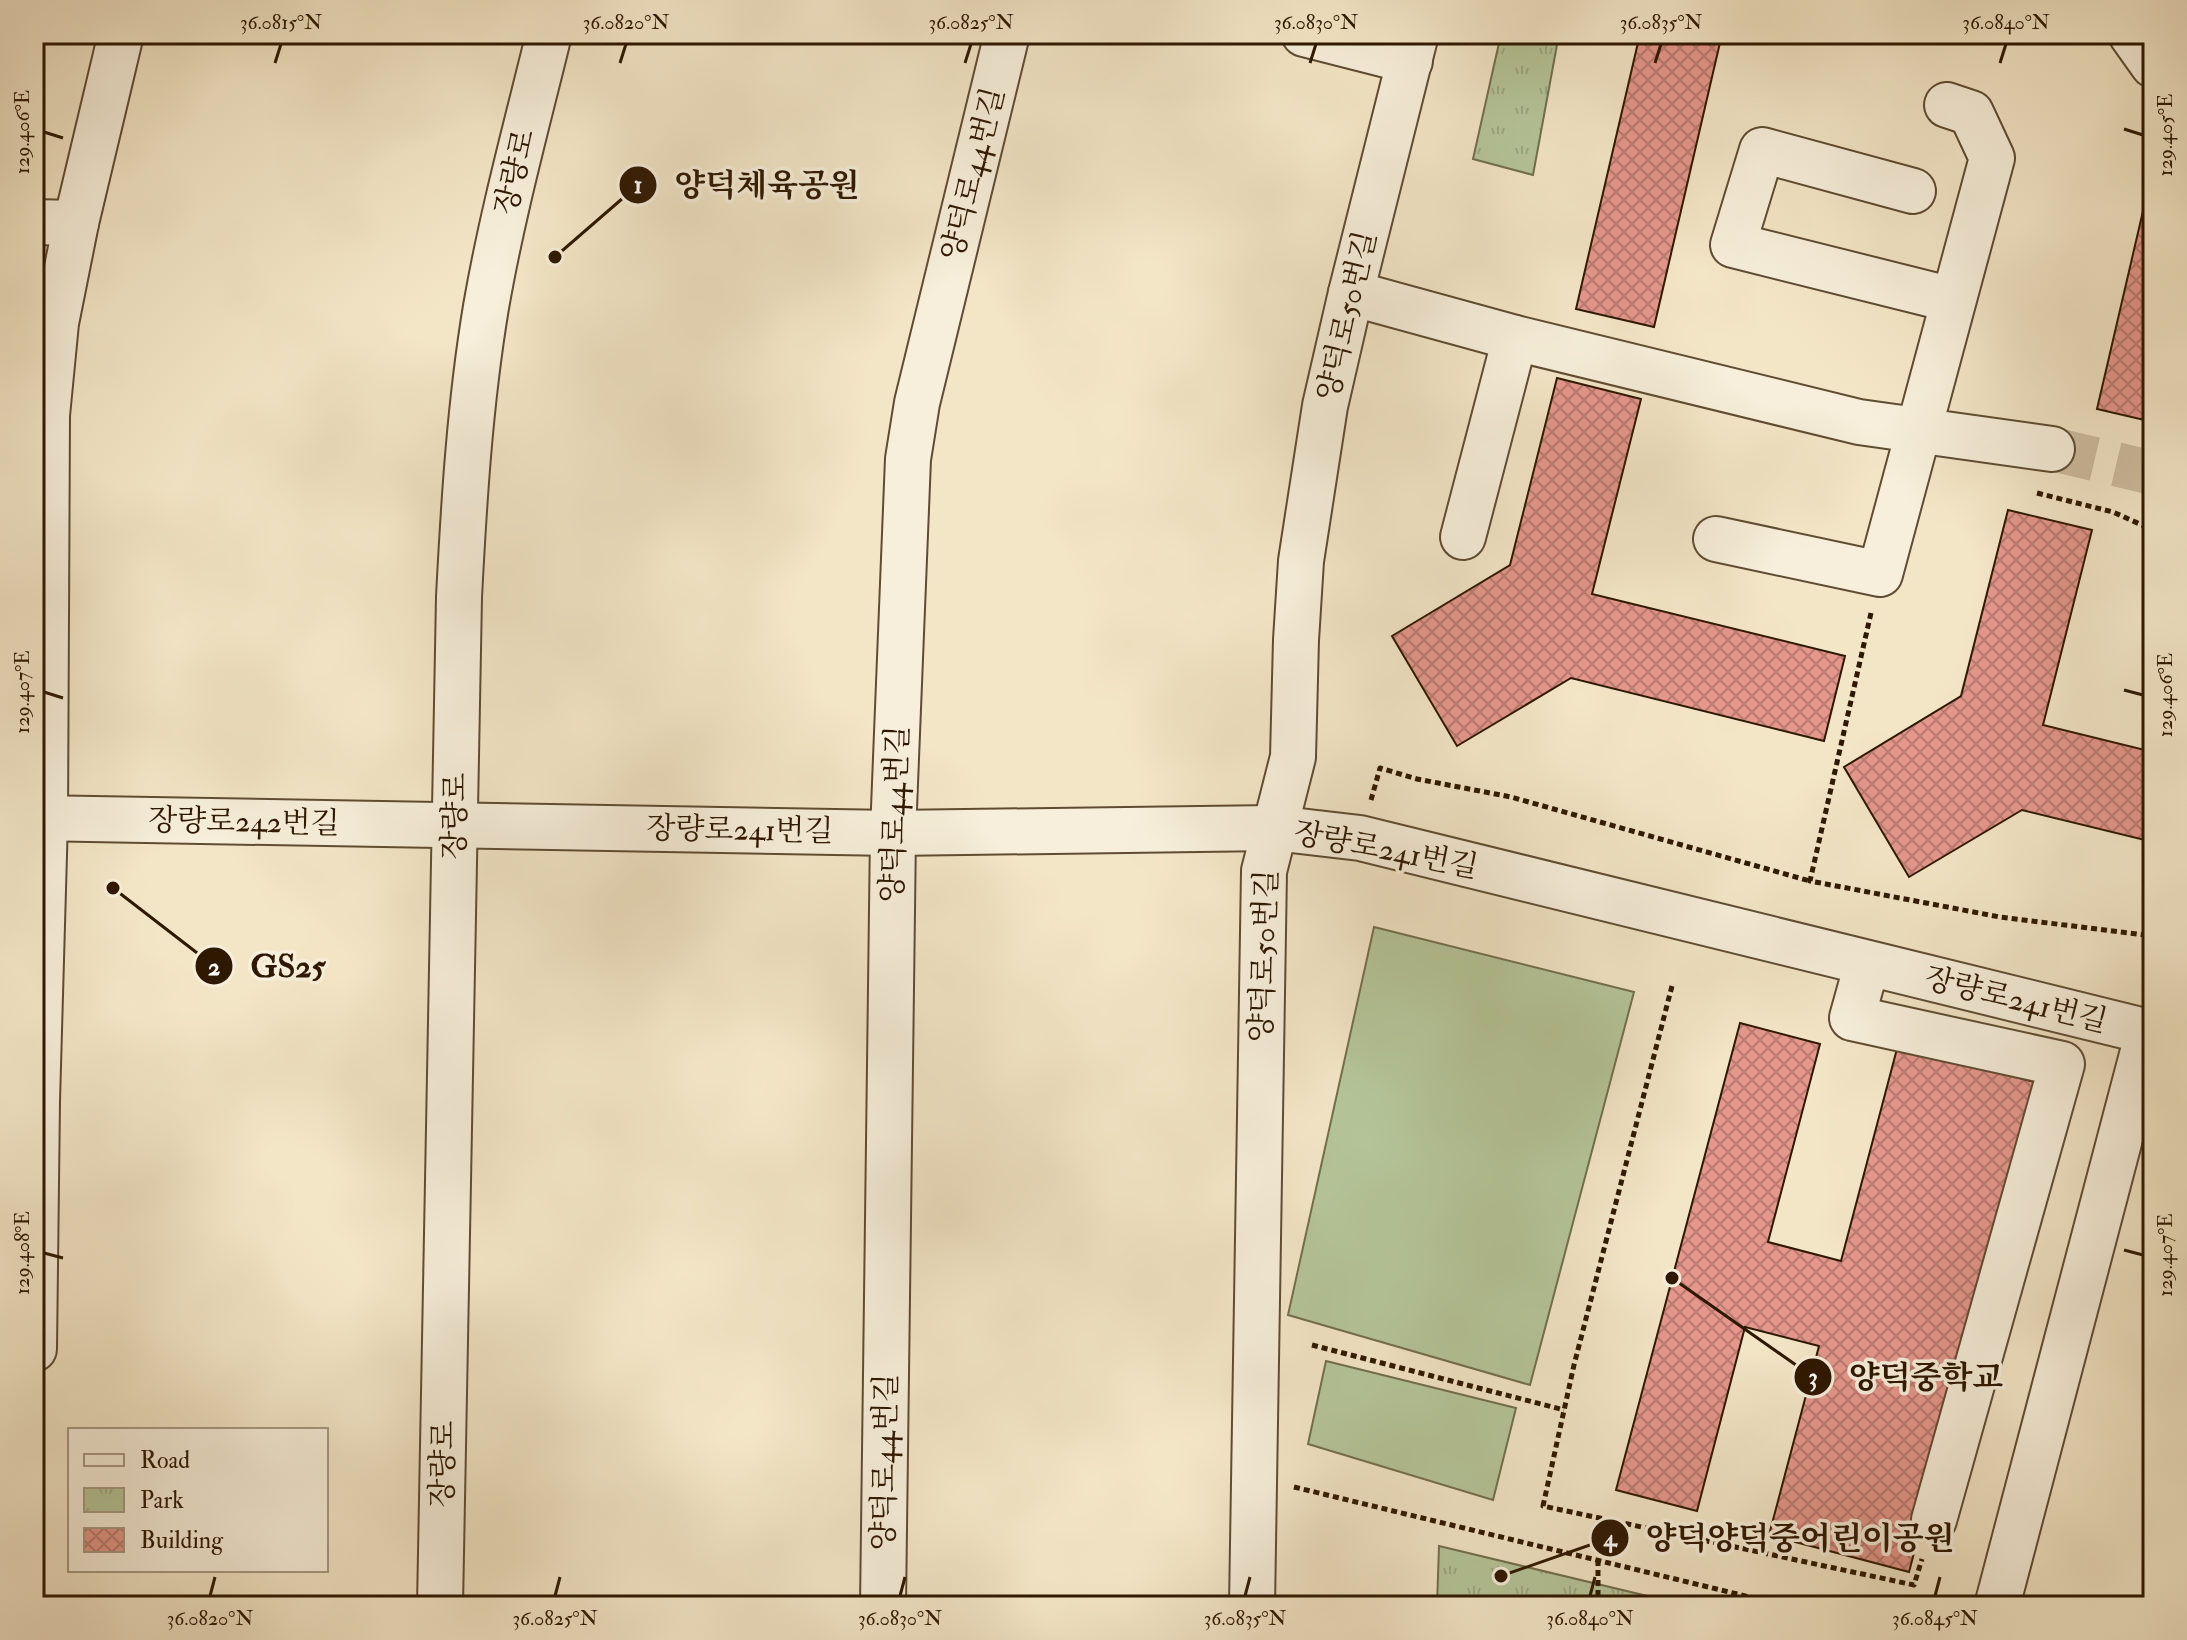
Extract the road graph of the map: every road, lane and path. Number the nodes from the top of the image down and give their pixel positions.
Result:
1 (121, 34) edge
2 (549, 34) edge
3 (1007, 34) edge
4 (1304, 34) edge
5 (2131, 34) edge
6 (1413, 48) edge
7 (2153, 65) edge
8 (1947, 105) dead end
9 (1913, 191) dead end
10 (55, 222) edge
11 (1351, 293) junction
12 (1953, 300) junction
13 (1515, 338) junction
14 (1918, 431) junction
15 (2052, 449) tunnel mouth
16 (39, 517) edge
17 (1463, 537) dead end
18 (1716, 539) dead end
19 (1880, 574) junction
20 (39, 818) edge
21 (455, 825) junction
22 (1274, 828) junction
23 (893, 833) junction
24 (1360, 838) junction
25 (1810, 881) junction
26 (2153, 936) edge
27 (1867, 964) junction
28 (1672, 986) dead end
29 (2151, 1032) edge
30 (35, 1101) edge
31 (1312, 1345) dead end
32 (34, 1349) edge
33 (1564, 1410) junction
34 (1255, 1477) junction
35 (1934, 1520) joint
36 (1598, 1560) junction
37 (440, 1606) edge
38 (883, 1606) edge
39 (1252, 1606) edge
40 (1598, 1606) edge
41 (1787, 1606) edge
42 (1997, 1606) edge

1 - 10 street
2 - 21 street, 장량로
3 - 23 street, 양덕로44번길
4 - 6 street
5 - 7 street
6 - 11 street, 양덕로50번길
8 - 12 street
9 - 12 street
10 - 16 street
11 - 13 street
11 - 22 street, 양덕로50번길
12 - 14 street
13 - 14 street
13 - 17 street
14 - 15 street
14 - 19 street
16 - 20 street
18 - 19 street
19 - 25 path
20 - 21 street, 장량로242번길
20 - 30 street
21 - 23 street, 장량로241번길
21 - 37 street, 장량로
22 - 23 street, 장량로241번길
22 - 24 street, 장량로241번길
22 - 34 street, 양덕로50번길
23 - 38 street, 양덕로44번길
24 - 25 path
24 - 27 street, 장량로241번길
25 - 26 path
27 - 29 street, 장량로241번길
27 - 35 street
28 - 33 path
29 - 42 street
30 - 32 street
31 - 33 path
33 - 35 path
34 - 36 path
34 - 39 street, 양덕로50번길
36 - 40 path
36 - 41 path

